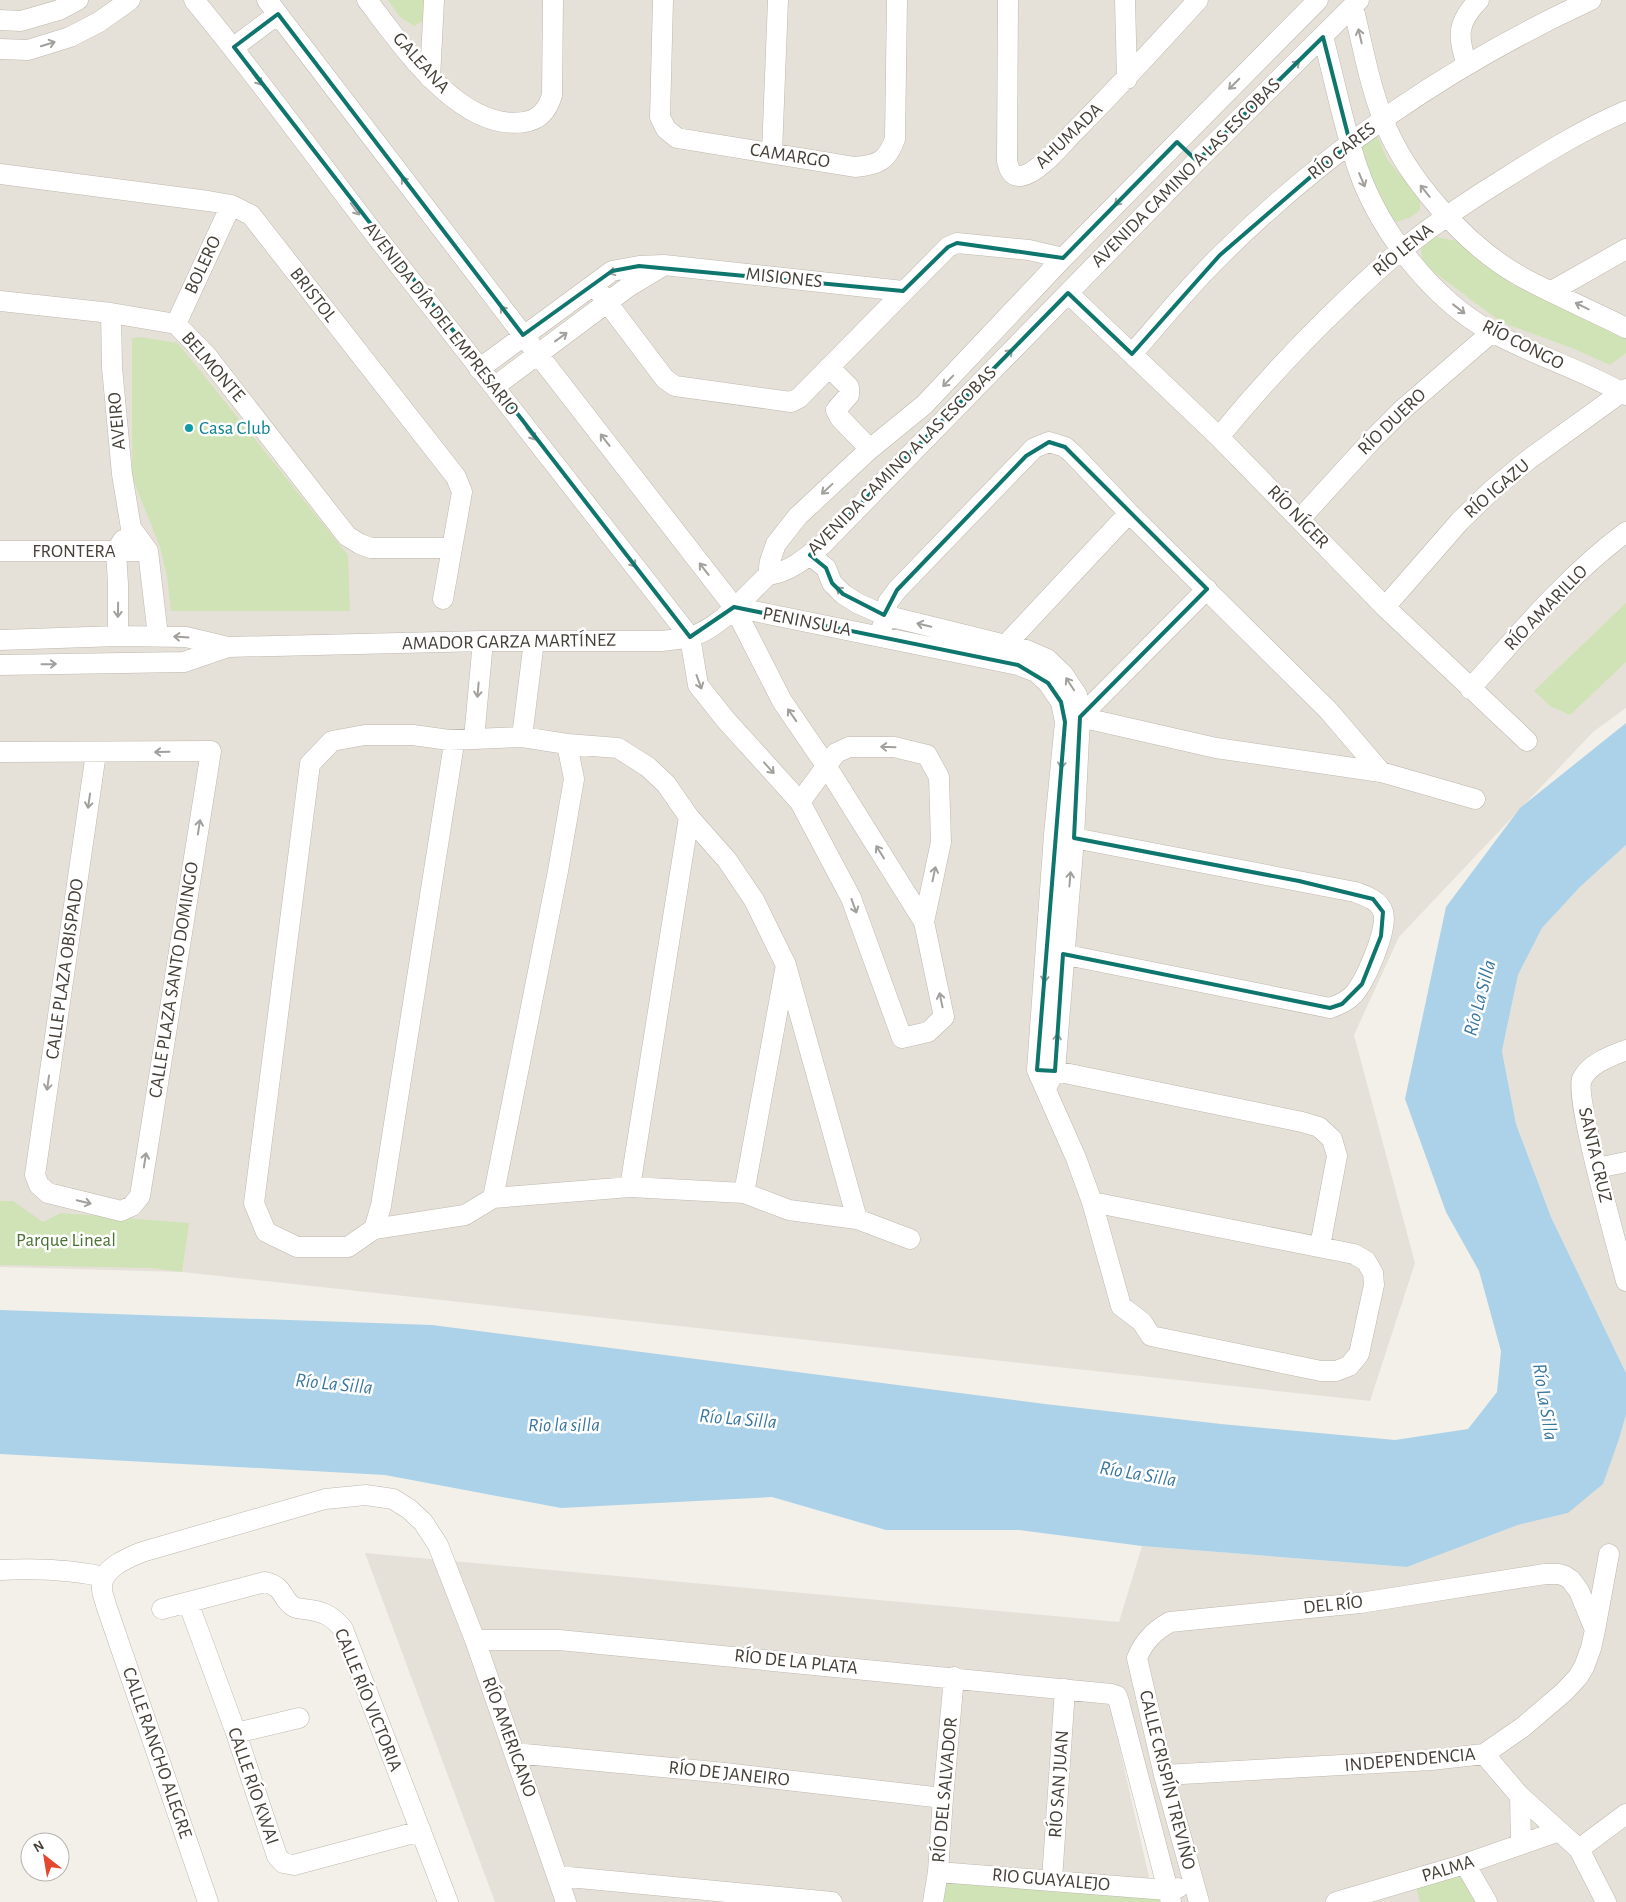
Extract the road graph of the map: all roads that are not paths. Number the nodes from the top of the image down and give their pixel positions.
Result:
1 (78, 0) edge
2 (130, 0) edge
3 (194, 0) edge
4 (367, 0) edge
5 (434, 0) edge
6 (553, 0) edge
7 (663, 0) edge
8 (778, 0) edge
9 (897, 0) edge
10 (1008, 0) edge
11 (1125, 0) edge
12 (1198, 0) edge
13 (1318, 0) edge
14 (1479, 0) edge
15 (1591, 0) edge
16 (1356, 3) edge
17 (272, 7) edge
18 (0, 20) edge
19 (1324, 37) junction
20 (234, 47) junction
21 (0, 49) edge
22 (1467, 64) junction
23 (430, 78) junction
24 (1127, 79) junction
25 (1626, 111) edge
26 (1383, 119) junction
27 (1177, 142) junction
28 (1350, 143) junction
29 (772, 153) junction
30 (1197, 161) junction
31 (0, 174) edge
32 (231, 205) junction
33 (1446, 215) junction
34 (1402, 249) junction
35 (1626, 249) edge
36 (1063, 258) junction
37 (664, 265) junction
38 (594, 284) junction
39 (903, 291) junction
40 (1552, 291) junction
41 (1068, 292) junction
42 (0, 301) edge
43 (608, 303) junction
44 (111, 313) junction
45 (176, 324) junction
46 (1626, 328) edge
47 (1492, 332) junction
48 (523, 335) junction
49 (538, 354) junction
50 (1132, 354) junction
51 (829, 367) junction
52 (479, 369) junction
53 (494, 387) junction
54 (1624, 392) edge
55 (1219, 437) junction
56 (870, 449) junction
57 (1129, 513) junction
58 (1300, 519) junction
59 (131, 528) junction
60 (1626, 532) edge
61 (452, 548) junction
62 (0, 551) edge
63 (116, 551) junction
64 (148, 551) junction
65 (810, 555) junction
66 (768, 575) junction
67 (1207, 589) junction
68 (444, 599) dead end
69 (1386, 607) junction
70 (734, 608) junction
71 (884, 615) junction
72 (118, 636) junction
73 (158, 636) junction
74 (880, 636) junction
75 (690, 637) junction
76 (0, 640) edge
77 (483, 641) junction
78 (534, 641) junction
79 (1005, 645) junction
80 (228, 647) junction
81 (992, 660) junction
82 (0, 665) edge
83 (1470, 689) junction
84 (1073, 720) junction
85 (522, 737) junction
86 (474, 739) junction
87 (449, 740) junction
88 (1527, 742) dead end
89 (567, 744) junction
90 (0, 752) edge
91 (96, 752) junction
92 (827, 766) junction
93 (1381, 772) junction
94 (1476, 799) dead end
95 (800, 802) junction
96 (689, 817) junction
97 (1064, 836) junction
98 (924, 922) junction
99 (1055, 953) junction
100 (786, 965) junction
101 (1626, 1050) edge
102 (1046, 1076) junction
103 (1626, 1162) edge
104 (1597, 1168) junction
105 (39, 1185) joint
106 (630, 1187) junction
107 (744, 1193) junction
108 (493, 1198) junction
109 (1092, 1202) junction
110 (858, 1219) junction
111 (374, 1230) junction
112 (910, 1239) dead end
113 (1320, 1246) junction
114 (1625, 1276) edge
115 (1609, 1554) dead end
116 (0, 1570) edge
117 (105, 1576) junction
118 (188, 1602) junction
119 (162, 1609) dead end
120 (1595, 1630) junction
121 (475, 1640) junction
122 (1137, 1658) joint
123 (954, 1677) junction
124 (1065, 1689) junction
125 (1117, 1696) joint
126 (299, 1718) dead end
127 (236, 1733) junction
128 (514, 1753) junction
129 (1484, 1754) junction
130 (1164, 1775) junction
131 (1520, 1796) junction
132 (942, 1798) junction
133 (1626, 1814) edge
134 (1559, 1831) junction
135 (420, 1832) junction
136 (1521, 1844) junction
137 (1579, 1849) junction
138 (1465, 1864) junction
139 (938, 1872) junction
140 (558, 1876) junction
141 (1052, 1880) junction
142 (1196, 1894) edge
143 (1169, 1896) edge
144 (208, 1902) edge
145 (448, 1902) edge
146 (566, 1902) edge
147 (832, 1902) edge
148 (933, 1902) edge
149 (1336, 1902) edge
150 (1487, 1902) edge
151 (1606, 1902) edge

1 - 18 street
21 -> 2 street
3 - 20 street, AVENIDA DÍA DEL EMPRESARIO
4 - 23 street, GALEANA
5 - 23 street
6 - 23 street, GALEANA
7 - 29 street, CAMARGO
8 - 29 street
9 - 29 street, CAMARGO
10 - 24 street, AHUMADA
11 - 24 street
12 - 24 street, AHUMADA
13 -> 27 street, AVENIDA CAMINO A LAS ESCOBAS
14 - 22 street
15 - 22 street, RÍO CARES
16 - 19 street, AVENIDA CAMINO A LAS ESCOBAS
26 -> 16 street
17 - 20 street
48 -> 17 street
19 - 28 street, RÍO CONGO
30 -> 19 street, AVENIDA CAMINO A LAS ESCOBAS
20 -> 52 street, AVENIDA DÍA DEL EMPRESARIO
22 - 26 street, RÍO CARES
25 - 33 street, RÍO LENA
26 - 28 street, RÍO CARES
33 -> 26 street
27 - 30 street
27 -> 36 street, AVENIDA CAMINO A LAS ESCOBAS
28 -> 34 street, RÍO CONGO
28 - 50 street, RÍO CARES
30 - 41 street, AVENIDA CAMINO A LAS ESCOBAS
31 - 32 street, BRISTOL
32 - 45 street, BOLERO
32 - 61 street, BRISTOL
33 - 34 street, RÍO LENA
33 - 40 street
34 -> 47 street, RÍO CONGO
34 - 55 street, RÍO LENA
35 - 40 street
36 - 39 street
36 -> 56 street, AVENIDA CAMINO A LAS ESCOBAS
37 -> 38 street, MISIONES
37 - 39 street, MISIONES
37 - 43 street
38 - 43 street
38 - 48 street, MISIONES
39 - 51 street
46 -> 40 street
41 - 50 street, RÍO NÍGER
65 -> 41 street, AVENIDA CAMINO A LAS ESCOBAS
42 - 44 street, BELMONTE
49 -> 43 street
43 - 51 street
44 - 45 street, BELMONTE
44 - 59 street, AVEIRO
45 - 61 street, BELMONTE
47 - 54 street, RÍO CONGO
47 - 58 street, RÍO DUERO
48 - 49 street
48 - 52 street, MISIONES
49 - 53 street
70 -> 49 street
50 - 55 street, RÍO NÍGER
51 - 56 street
52 - 53 street, AVENIDA DÍA DEL EMPRESARIO
53 -> 75 street, AVENIDA DÍA DEL EMPRESARIO
54 - 69 street, RÍO IGAZU
55 - 58 street, RÍO NÍGER
56 -> 66 street, AVENIDA CAMINO A LAS ESCOBAS
57 - 67 street
57 - 71 street
57 - 79 street
58 - 69 street, RÍO NÍGER
59 - 63 street
59 - 64 street, AVEIRO
60 - 83 street, RÍO AMARILLO
61 - 68 street, BRISTOL
62 - 63 street, FRONTERA
63 - 64 street, FRONTERA
63 -> 72 street
64 - 73 street, AVEIRO
65 - 66 street, AVENIDA CAMINO A LAS ESCOBAS
71 -> 65 street, PENINSULA
66 - 70 street, AMADOR GARZA MARTÍNEZ
67 - 84 street
67 - 93 street
69 - 83 street, RÍO NÍGER
70 - 74 street, PENINSULA
70 - 75 street, AMADOR GARZA MARTÍNEZ
92 -> 70 street
71 - 74 street
79 -> 71 street, PENINSULA
72 - 73 street, AMADOR GARZA MARTÍNEZ
72 - 76 street, AMADOR GARZA MARTÍNEZ
80 -> 73 street, AMADOR GARZA MARTÍNEZ
74 - 81 street, PENINSULA
75 - 78 street, AMADOR GARZA MARTÍNEZ
75 -> 95 street
77 - 78 street, AMADOR GARZA MARTÍNEZ
77 - 80 street, AMADOR GARZA MARTÍNEZ
77 -> 86 street
78 - 85 street
79 - 81 street
84 -> 79 street, PENINSULA
82 -> 80 street, AMADOR GARZA MARTÍNEZ
81 - 84 street, PENINSULA
83 - 88 street, RÍO NÍGER
84 - 93 street
84 - 97 street
85 - 86 street
85 - 89 street
86 - 87 street
87 - 111 street
87 - 111 street
89 - 96 street
89 - 108 street
90 - 91 street
91 -> 105 street, CALLE PLAZA OBISPADO
105 -> 91 street, CALLE PLAZA SANTO DOMINGO
92 - 95 street
98 -> 92 street
98 -> 92 street
93 - 94 street
95 -> 98 street
96 - 100 street
96 - 106 street
97 - 99 street
97 - 99 street
99 - 102 street
100 - 107 street
100 - 110 street
101 - 104 street, SANTA CRUZ
102 - 109 street
102 - 113 street
103 - 104 street
104 - 114 street, SANTA CRUZ
106 - 107 street
106 - 108 street
107 - 110 street
108 - 111 street
109 - 113 street
109 - 113 street
110 - 112 street
115 - 120 street, INDEPENDENCIA
116 - 117 street
117 - 121 street, RÍO AMERICANO
117 - 144 street, CALLE RANCHO ALEGRE
118 - 119 street, CALLE RÍO VICTORIA
118 - 127 street, CALLE RÍO KWAI
118 - 135 street, CALLE RÍO VICTORIA
120 - 122 street, DEL RÍO
120 - 129 street, INDEPENDENCIA
121 - 123 street, RÍO DE LA PLATA
121 - 128 street, RÍO AMERICANO
122 - 130 street, CALLE CRISPÍN TREVIÑO
123 - 124 street, RÍO DE LA PLATA
123 - 132 street, RÍO DEL SALVADOR
124 - 125 street, RÍO DE LA PLATA
124 - 141 street, RÍO SAN JUAN
125 - 143 street, CALLE CRISPÍN TREVIÑO
126 - 127 street
127 - 135 street, CALLE RÍO KWAI
128 - 132 street, RÍO DE JANEIRO
128 - 140 street, RÍO AMERICANO
129 - 130 street, INDEPENDENCIA
129 - 131 street
130 - 142 street, CALLE CRISPÍN TREVIÑO
131 - 134 street
131 - 136 street
132 - 139 street, RÍO DEL SALVADOR
133 - 137 street
134 - 136 street, PALMA
134 - 137 street
135 - 145 street, CALLE RÍO VICTORIA
136 - 138 street, PALMA
137 - 151 street
138 - 149 street, PALMA
138 - 150 street
139 - 141 street, RIO GUAYALEJO
139 - 148 street, RÍO DEL SALVADOR
140 - 146 street, RÍO AMERICANO
140 - 147 street
141 - 143 street, RIO GUAYALEJO
142 - 143 street, RIO GUAYALEJO

